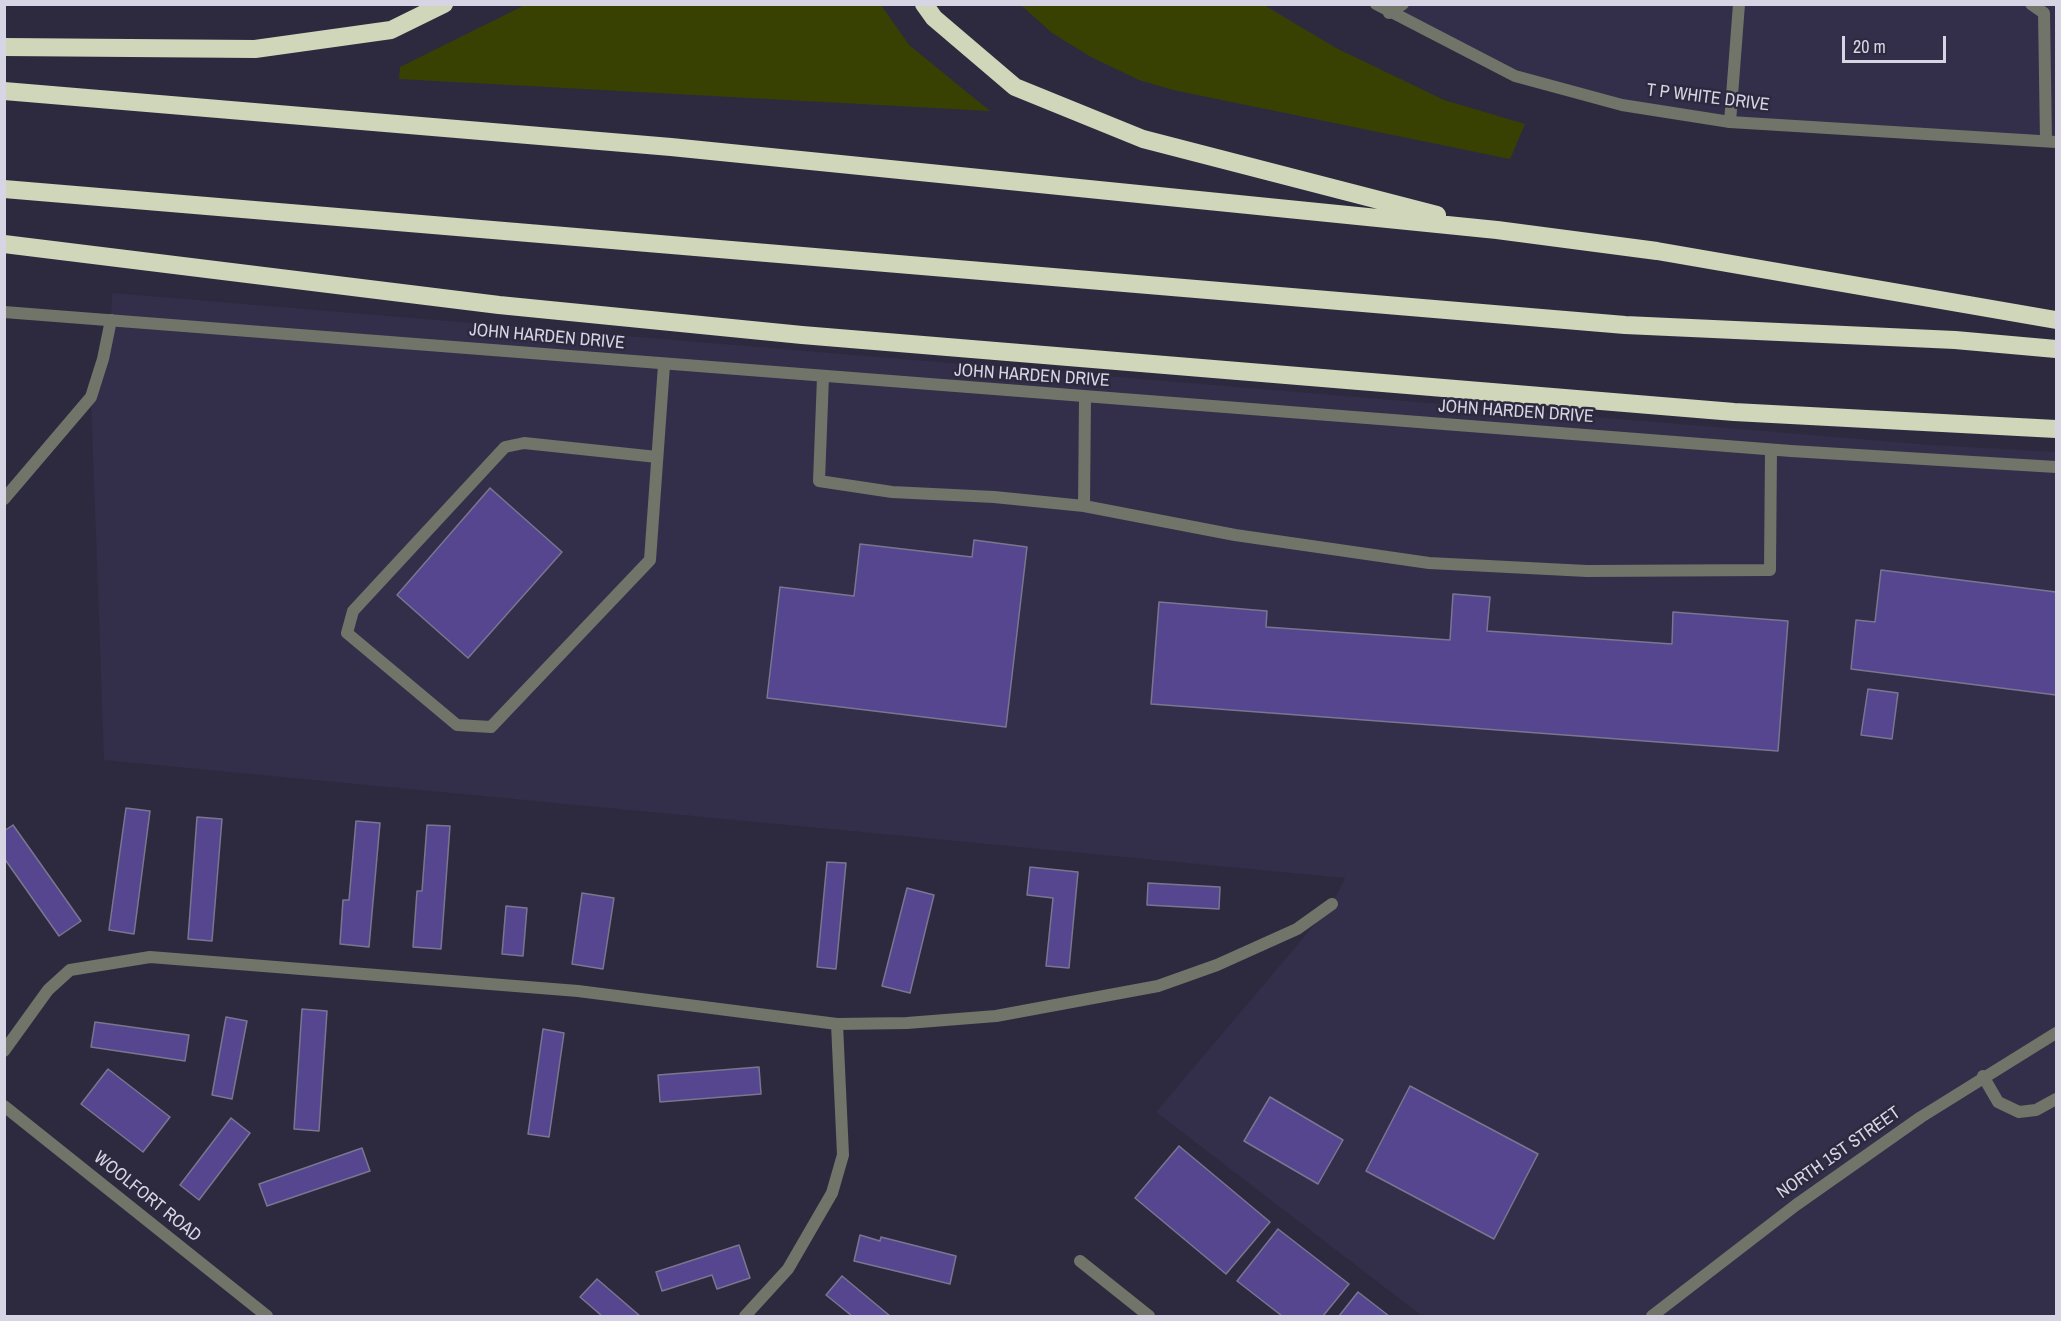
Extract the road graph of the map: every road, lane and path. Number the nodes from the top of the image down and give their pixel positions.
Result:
1 (444, 4) edge
2 (924, 4) edge
3 (1376, 4) edge
4 (1403, 4) edge
5 (1740, 4) edge
6 (2031, 4) edge
7 (1389, 13) junction
8 (4, 47) edge
9 (4, 91) edge
10 (1730, 122) junction
11 (2051, 141) edge
12 (4, 189) edge
13 (1497, 230) junction
14 (4, 244) edge
15 (4, 312) edge
16 (111, 320) junction
17 (2056, 320) edge
18 (2056, 349) edge
19 (664, 365) junction
20 (823, 377) junction
21 (1084, 398) junction
22 (2056, 429) edge
23 (1771, 450) junction
24 (657, 457) junction
25 (2056, 467) edge
26 (4, 499) edge
27 (1084, 506) junction
28 (1332, 904) dead end
29 (837, 1024) junction
30 (2056, 1033) edge
31 (4, 1051) edge
32 (1983, 1076) junction
33 (2056, 1099) edge
34 (4, 1106) edge
35 (1080, 1261) dead end
36 (267, 1317) edge
37 (745, 1317) edge
38 (1149, 1317) edge
39 (1652, 1317) edge

1 - 8 highway
2 - 13 highway
3 - 7 street, T P WHITE DRIVE
4 - 7 street
5 - 10 street
6 - 11 street
7 - 10 street, T P WHITE DRIVE
9 - 13 highway
10 - 11 street, T P WHITE DRIVE
12 - 18 highway
13 - 17 highway
14 - 22 highway
15 - 16 street, JOHN HARDEN DRIVE
16 - 19 street, JOHN HARDEN DRIVE
16 - 26 street
19 - 20 street, JOHN HARDEN DRIVE
19 - 24 street
20 - 21 street, JOHN HARDEN DRIVE
20 - 27 street
21 - 23 street, JOHN HARDEN DRIVE
21 - 27 street
23 - 25 street, JOHN HARDEN DRIVE
23 - 27 street
24 - 24 street
28 - 29 street
29 - 31 street
29 - 37 street
30 - 32 street, NORTH 1ST STREET
32 - 33 street
32 - 39 street, NORTH 1ST STREET
34 - 36 street, WOOLFORT ROAD
35 - 38 street

